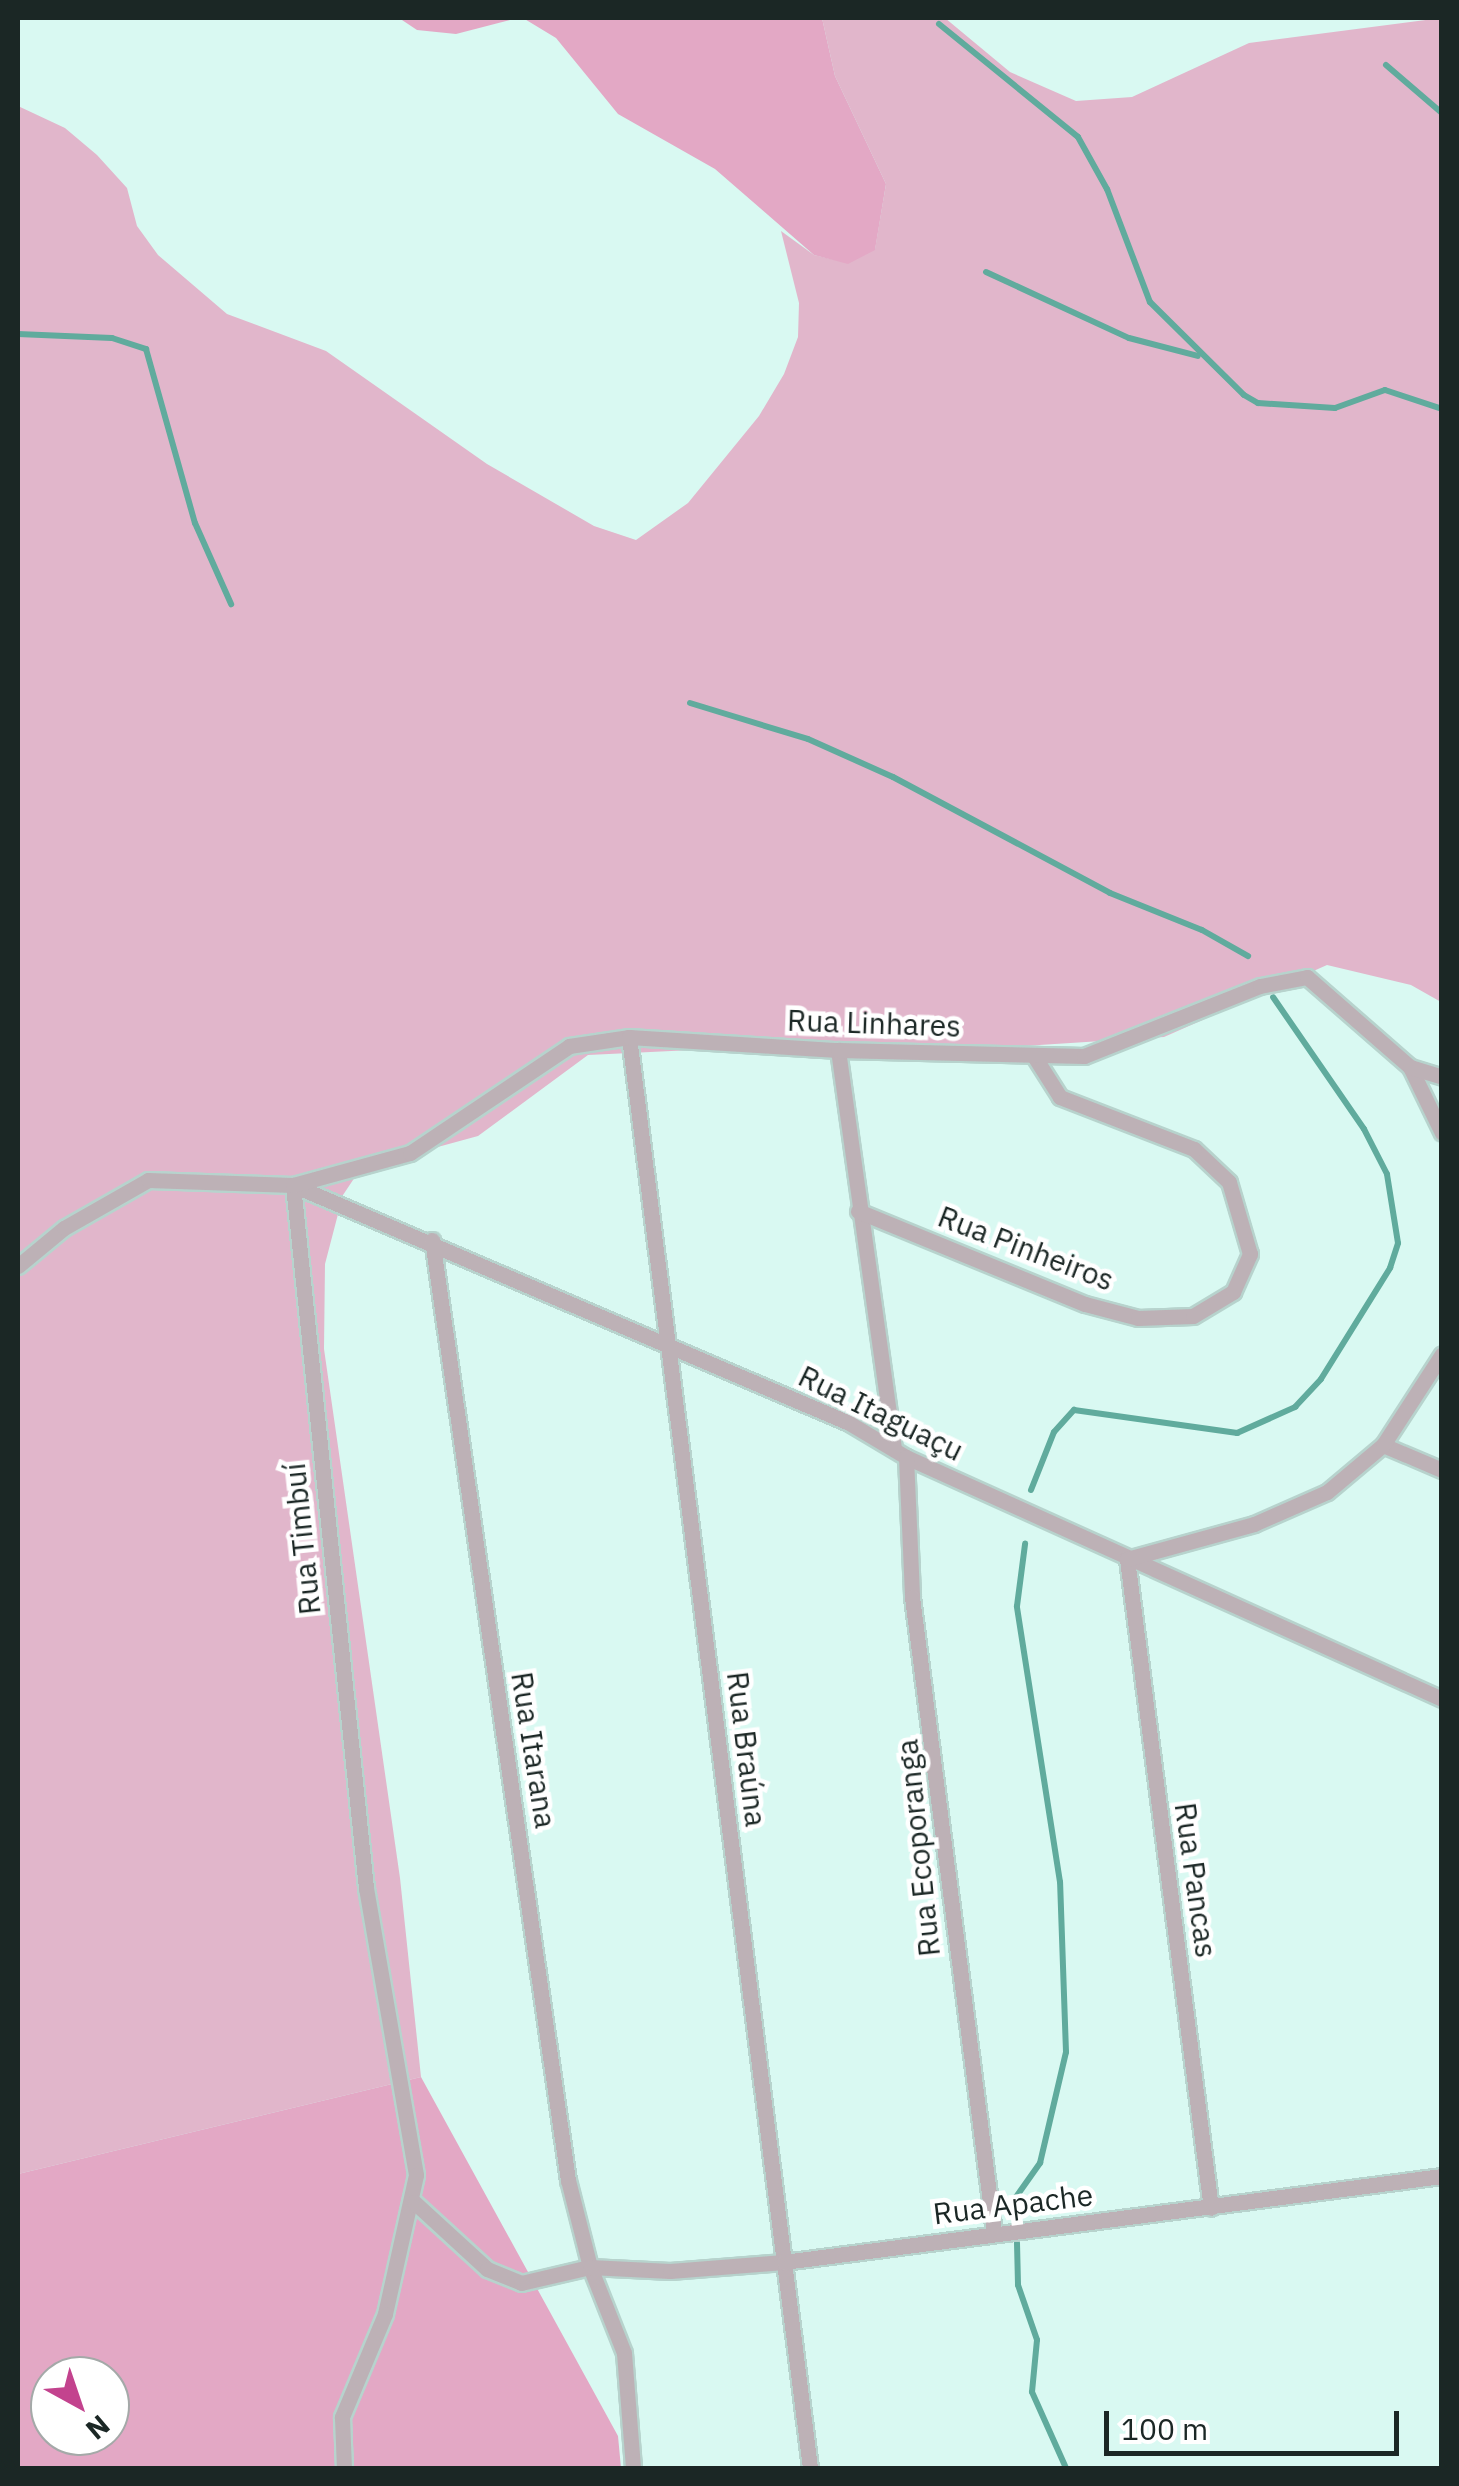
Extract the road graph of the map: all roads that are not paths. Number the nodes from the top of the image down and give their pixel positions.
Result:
1 (628, 1036) junction
2 (838, 1050) junction
3 (1034, 1056) junction
4 (1410, 1067) junction
5 (1442, 1077) edge
6 (1442, 1133) edge
7 (294, 1185) junction
8 (858, 1211) junction
9 (432, 1240) junction
10 (18, 1266) edge
11 (668, 1348) junction
12 (1442, 1354) edge
13 (1383, 1445) junction
14 (900, 1453) junction
15 (1442, 1470) edge
16 (1128, 1560) junction
17 (1442, 1699) edge
18 (1442, 2176) edge
19 (414, 2202) junction
20 (1210, 2208) junction
21 (994, 2233) junction
22 (784, 2262) junction
23 (590, 2268) junction
24 (344, 2468) edge
25 (633, 2468) edge
26 (810, 2468) edge

1 - 2 street, Rua Linhares
1 - 7 street, Rua Linhares
1 - 11 street, Rua Braúna
2 - 3 street, Rua Linhares
2 - 8 street, Rua Ecoporanga
3 - 4 street, Rua Linhares
3 - 8 street, Rua Pinheiros
4 - 5 street, Rua Linhares
4 - 6 street
7 - 9 street, Rua Itaguaçu
7 - 10 street
7 - 19 street, Rua Timbuí
8 - 14 street, Rua Ecoporanga
9 - 11 street, Rua Itaguaçu
9 - 23 street, Rua Itarana
11 - 14 street, Rua Itaguaçu
11 - 22 street, Rua Braúna
12 - 13 street
13 - 15 street
13 - 16 street
14 - 16 street, Rua Itaguaçu
14 - 21 street, Rua Ecoporanga
16 - 17 street, Rua Itaguaçu
16 - 20 street, Rua Pancas
18 - 20 street, Rua Apache
19 - 23 street, Rua Apache
19 - 24 street, Rua Timbuí
20 - 21 street, Rua Apache
21 - 22 street, Rua Apache
22 - 23 street, Rua Apache
22 - 26 street, Rua Braúna
23 - 25 street, Rua Itarana

